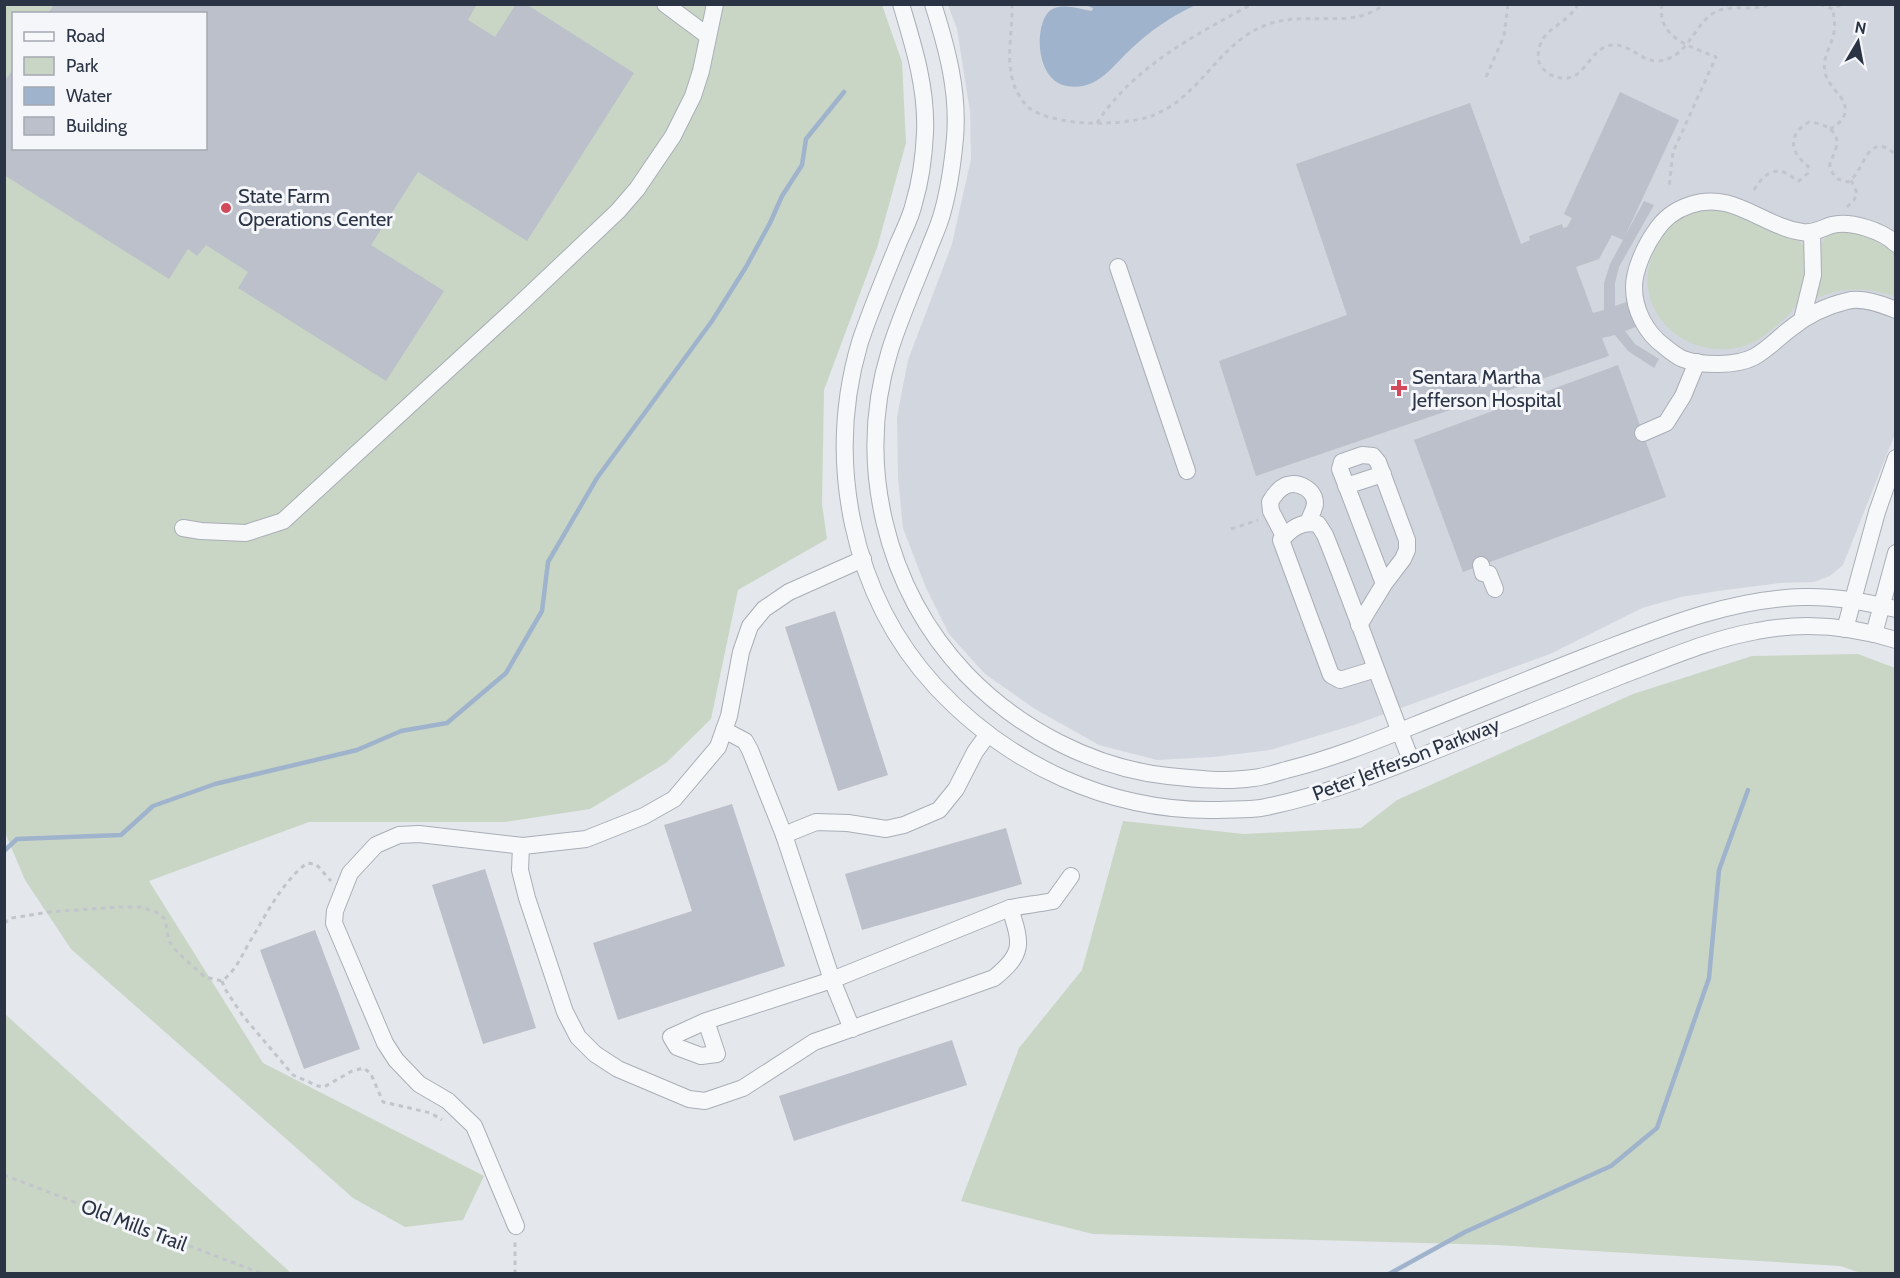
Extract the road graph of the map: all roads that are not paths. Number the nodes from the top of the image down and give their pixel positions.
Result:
1 (715, 4) edge
2 (902, 4) edge
3 (933, 4) edge
4 (665, 5) edge
5 (708, 36) junction
6 (1812, 232) junction
7 (1896, 244) edge
8 (1118, 267) dead end
9 (1896, 310) edge
10 (1802, 320) junction
11 (1697, 362) junction
12 (1643, 433) dead end
13 (1896, 458) edge
14 (1187, 471) dead end
15 (1383, 474) junction
16 (1346, 486) junction
17 (1308, 523) junction
18 (183, 528) dead end
19 (1284, 536) junction
20 (1896, 553) edge
21 (863, 560) junction
22 (1384, 584) junction
23 (1852, 600) junction
24 (1888, 608) edge
25 (1359, 625) junction
26 (1845, 629) junction
27 (1874, 634) junction
28 (1896, 640) edge
29 (1376, 669) junction
30 (724, 730) junction
31 (1399, 731) junction
32 (988, 734) junction
33 (1411, 760) junction
34 (784, 835) junction
35 (521, 846) junction
36 (1071, 876) dead end
37 (1010, 908) junction
38 (832, 980) junction
39 (706, 1021) dead end
40 (852, 1029) junction
41 (516, 1226) road end

1 - 5 street
2 - 21 street, Peter Jefferson Parkway
3 - 31 street, Peter Jefferson Parkway
4 - 5 street
5 - 18 street
6 - 7 street
6 - 10 street
6 - 11 street
8 - 14 street
9 - 10 street
10 - 11 street
11 - 12 street
13 - 23 street
15 - 16 street
15 - 16 street
15 - 22 street
16 - 22 street
17 - 19 street
17 - 19 street
17 - 25 street
19 - 29 street
20 - 24 street
21 - 30 street
21 - 32 street, Peter Jefferson Parkway
22 - 25 street
23 - 24 street, Peter Jefferson Parkway
23 - 26 street
23 - 31 street, Peter Jefferson Parkway
24 - 27 street
25 - 29 street
26 - 27 street, Peter Jefferson Parkway
26 - 33 street, Peter Jefferson Parkway
27 - 28 street, Peter Jefferson Parkway
29 - 31 street
30 - 34 street
30 - 35 street
31 - 33 street
32 - 33 street, Peter Jefferson Parkway
32 - 34 street
34 - 38 street
35 - 40 street
35 - 41 street
36 - 37 street
37 - 38 street
37 - 40 street
38 - 39 street
38 - 40 street

